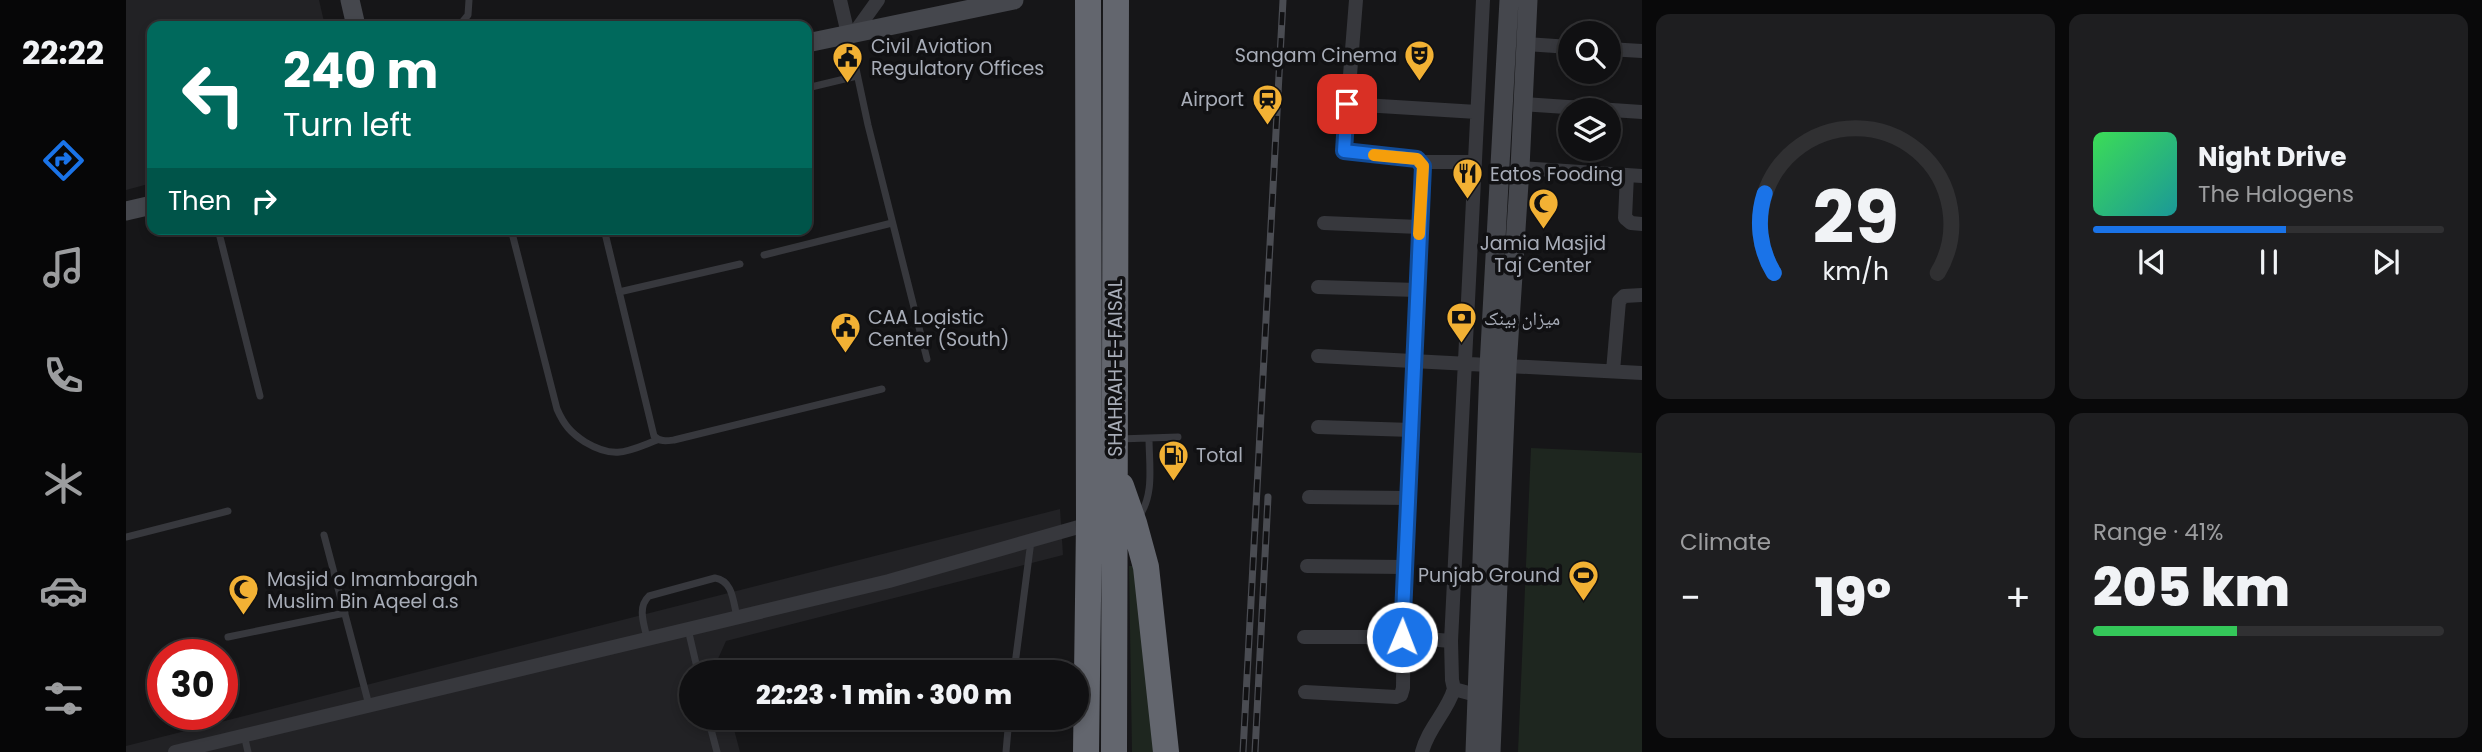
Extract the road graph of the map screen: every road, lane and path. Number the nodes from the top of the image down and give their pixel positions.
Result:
1 (350, 0) edge
2 (469, 0) edge
3 (840, 0) edge
4 (878, 0) edge
5 (1014, 0) edge
6 (1088, 0) edge
7 (1116, 0) edge
8 (1356, 0) edge
9 (1483, 0) edge
10 (1509, 0) edge
11 (1528, 0) edge
12 (355, 21) edge
13 (463, 21) edge
14 (852, 33) junction
15 (812, 42) edge
16 (1526, 44) junction
17 (1558, 46) edge
18 (1621, 50) edge
19 (1642, 51) edge
20 (1479, 66) junction
21 (1506, 66) junction
22 (858, 76) junction
23 (812, 87) edge
24 (1347, 104) junction
25 (1522, 104) junction
26 (1477, 111) junction
27 (1642, 112) edge
28 (1420, 162) junction
29 (1474, 162) junction
30 (1520, 168) junction
31 (1634, 175) edge
32 (147, 206) edge
33 (126, 211) edge
34 (892, 223) junction
35 (1324, 223) dead end
36 (1642, 224) edge
37 (1419, 227) junction
38 (220, 235) edge
39 (512, 235) edge
40 (606, 235) edge
41 (764, 255) dead end
42 (740, 264) dead end
43 (1318, 286) dead end
44 (1417, 290) junction
45 (620, 292) junction
46 (1642, 295) edge
47 (1318, 356) dead end
48 (927, 359) dead end
49 (1414, 360) junction
50 (1465, 364) junction
51 (1498, 367) junction
52 (1613, 371) junction
53 (1642, 373) edge
54 (882, 389) dead end
55 (260, 397) dead end
56 (1318, 427) dead end
57 (1412, 430) junction
58 (1178, 437) dead end
59 (1149, 438) junction
60 (1115, 439) junction
61 (657, 440) junction
62 (1115, 468) junction
63 (1309, 497) dead end
64 (1408, 498) junction
65 (228, 511) dead end
66 (1135, 523) junction
67 (1089, 524) junction
68 (324, 535) dead end
69 (126, 537) edge
70 (1032, 540) junction
71 (1307, 566) dead end
72 (1404, 567) junction
73 (345, 613) junction
74 (737, 618) junction
75 (688, 629) junction
76 (1304, 636) dead end
77 (228, 637) dead end
78 (1402, 637) junction
79 (647, 639) junction
80 (1451, 641) junction
81 (695, 660) edge
82 (1016, 660) edge
83 (1454, 689) junction
84 (1305, 692) dead end
85 (1476, 695) junction
86 (369, 705) junction
87 (711, 730) edge
88 (1008, 730) edge
89 (244, 735) junction
90 (1114, 744) edge
91 (1087, 745) edge
92 (175, 752) edge
93 (248, 752) edge
94 (717, 752) edge
95 (1006, 752) edge
96 (1166, 752) edge
97 (1422, 752) edge
98 (1475, 752) edge
99 (1491, 752) edge

1 - 12 street
2 - 13 lane
3 - 14 street
4 - 14 street
5 - 14 street
6 - 67 highway, SHAHRAH-E-FAISAL
7 - 60 highway, SHAHRAH-E-FAISAL
8 - 24 street
9 - 20 street
10 - 21 street
11 - 16 street
14 - 15 street
14 - 22 lane
16 - 17 street
16 - 25 street
18 - 19 street
20 - 21 street
20 - 26 street
21 - 51 street
22 - 23 lane
22 - 34 lane
24 - 26 street
24 - 28 street
25 - 27 street
25 - 30 street
26 - 29 street
28 - 29 street
28 - 37 street
29 - 50 street
30 - 31 street
30 - 51 street
31 - 36 street
32 - 33 street
34 - 41 lane
34 - 48 lane
35 - 37 street
37 - 44 street
38 - 55 lane
39 - 61 lane
40 - 45 lane
42 - 45 lane
43 - 44 street
44 - 49 street
45 - 61 lane
46 - 52 street
47 - 49 street
49 - 50 street
49 - 57 street
50 - 51 street
50 - 80 street
51 - 52 street
51 - 85 street
51 - 99 street
52 - 53 street
54 - 61 lane
56 - 57 street
57 - 64 street
58 - 59 lane
59 - 60 lane
59 - 66 lane
60 - 62 highway, SHAHRAH-E-FAISAL
62 - 66 highway
62 - 90 highway, SHAHRAH-E-FAISAL
63 - 64 street
64 - 72 street
65 - 69 lane
66 - 96 highway
67 - 70 street
67 - 91 highway, SHAHRAH-E-FAISAL
68 - 73 lane
70 - 74 street
70 - 82 lane
71 - 72 street
72 - 78 street
73 - 77 lane
73 - 86 lane
74 - 75 street
74 - 79 lane
75 - 79 street
75 - 81 lane
76 - 78 street
78 - 80 street
78 - 84 street
79 - 86 street
80 - 83 street
83 - 85 street
83 - 97 street
85 - 98 street
86 - 89 street
87 - 94 lane
88 - 95 lane
89 - 92 street
89 - 93 lane

